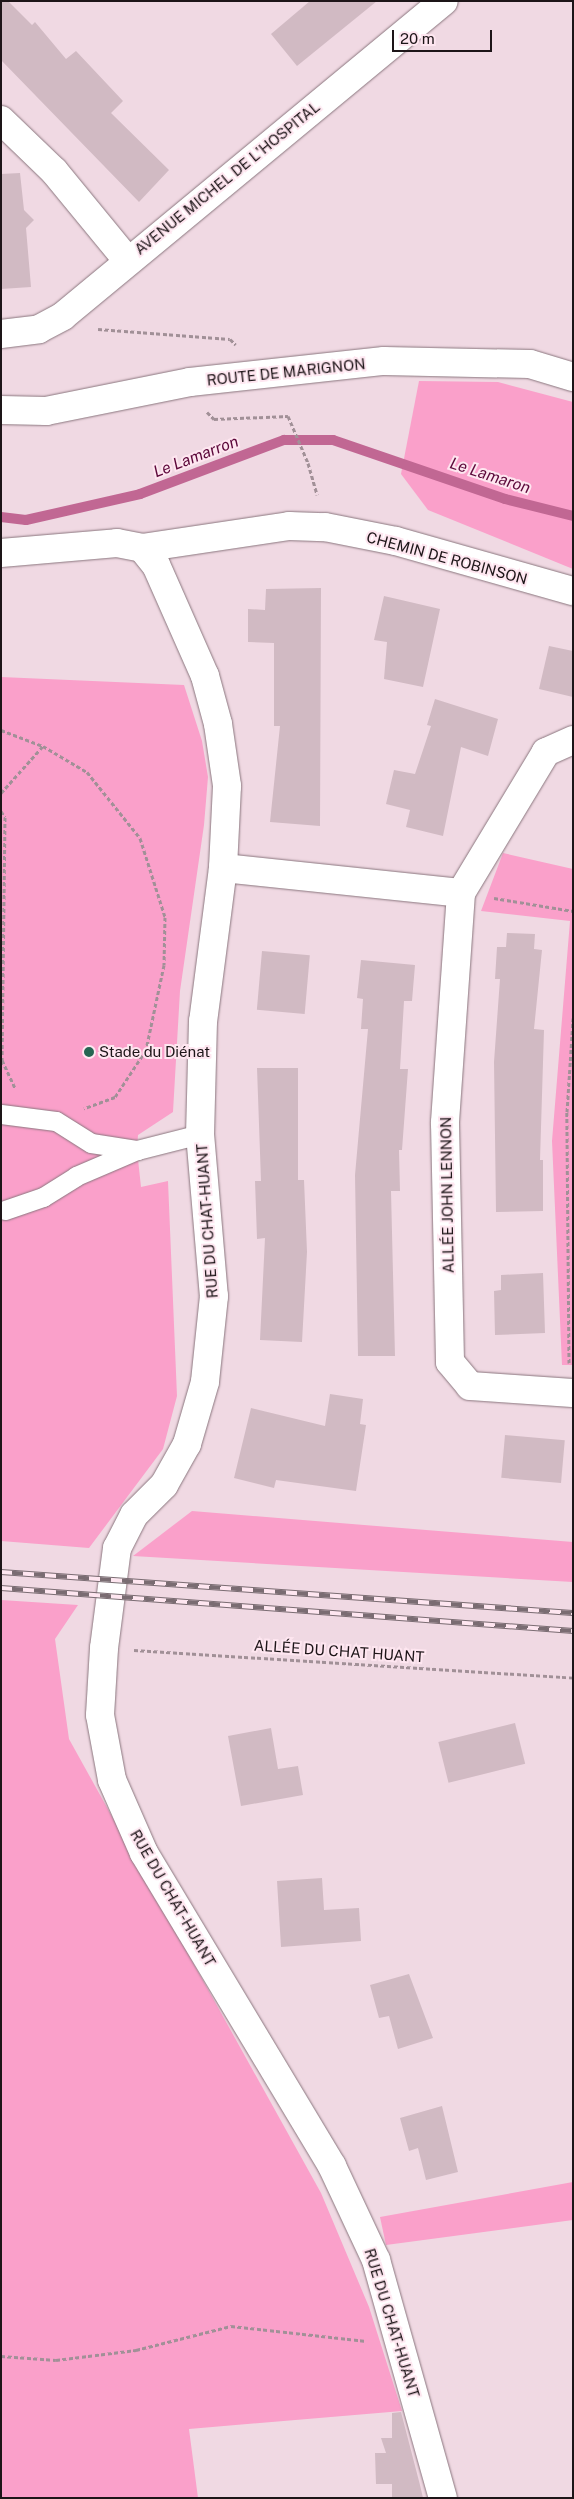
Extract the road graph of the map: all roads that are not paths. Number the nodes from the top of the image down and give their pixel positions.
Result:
1 (444, 1) edge
2 (1, 120) edge
3 (127, 260) junction
4 (1, 334) edge
5 (573, 377) edge
6 (1, 410) edge
7 (142, 548) junction
8 (1, 553) edge
9 (573, 591) edge
10 (573, 740) edge
11 (224, 868) junction
12 (461, 893) junction
13 (1, 1114) edge
14 (200, 1134) junction
15 (137, 1150) junction
16 (5, 1210) dead end
17 (571, 1393) edge
18 (443, 2498) edge

1 - 3 street, AVENUE MICHEL DE L'HOSPITAL
2 - 3 street
3 - 4 street, AVENUE MICHEL DE L'HOSPITAL
5 - 6 street, ROUTE DE MARIGNON
7 - 8 street, CHEMIN DE ROBINSON
7 - 9 street, CHEMIN DE ROBINSON
7 - 11 street, RUE DU CHAT-HUANT
10 - 12 street, ALLÉE JOHN LENNON
11 - 12 street
11 - 14 street, RUE DU CHAT-HUANT
12 - 17 street, ALLÉE JOHN LENNON
13 - 15 lane
14 - 15 lane
14 - 18 street, RUE DU CHAT-HUANT
15 - 16 lane

